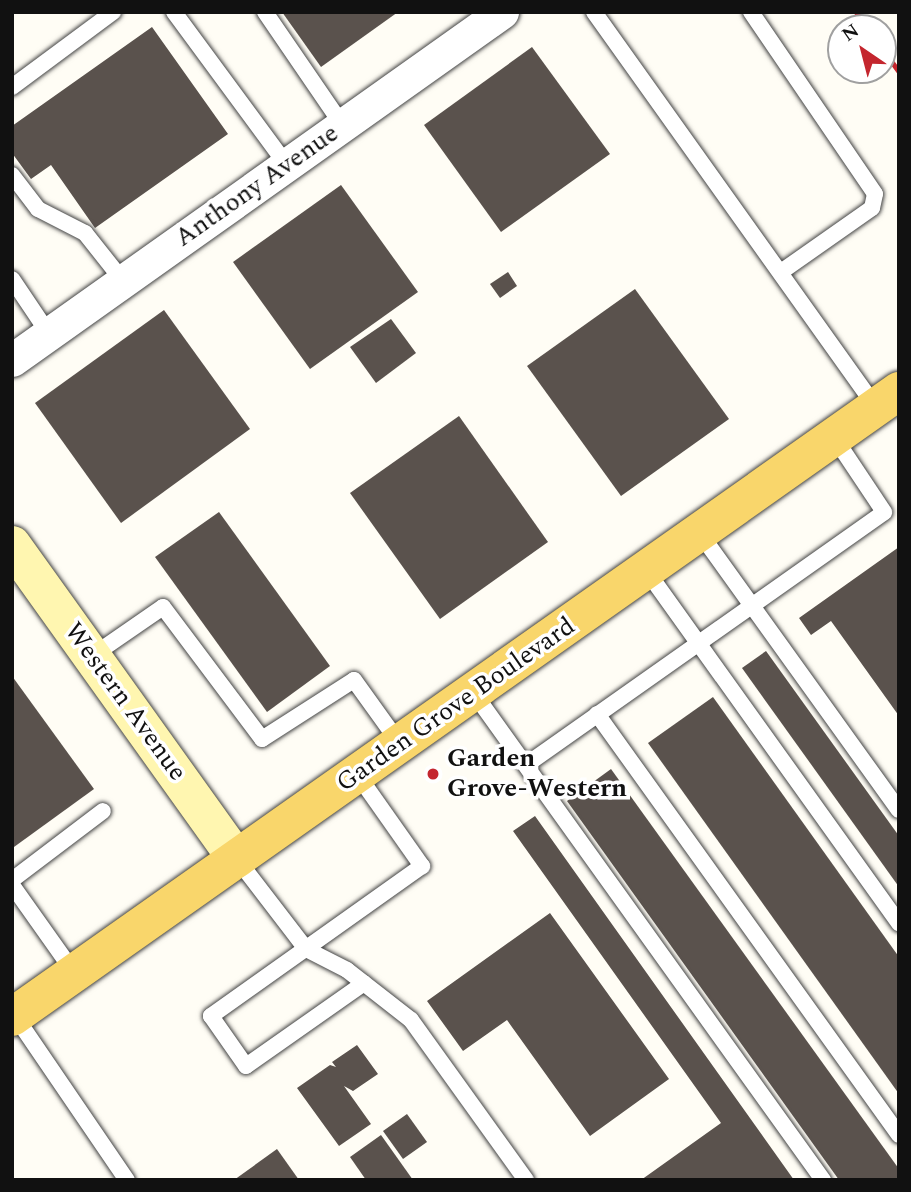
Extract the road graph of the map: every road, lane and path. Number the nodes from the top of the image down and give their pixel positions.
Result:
1 (113, 12) edge
2 (174, 12) edge
3 (265, 12) edge
4 (502, 12) edge
5 (594, 12) edge
6 (751, 12) edge
7 (12, 87) edge
8 (342, 126) junction
9 (287, 165) junction
10 (12, 175) edge
11 (781, 272) junction
12 (12, 279) edge
13 (123, 281) junction
14 (49, 334) junction
15 (12, 360) edge
16 (887, 399) edge
17 (834, 437) junction
18 (699, 532) junction
19 (16, 559) edge
20 (646, 570) junction
21 (751, 604) junction
22 (698, 642) junction
23 (92, 656) junction
24 (473, 692) junction
25 (597, 714) junction
26 (400, 744) junction
27 (526, 765) junction
28 (357, 775) junction
29 (899, 810) edge
30 (103, 811) dead end
31 (237, 859) junction
32 (12, 880) edge
33 (12, 885) edge
34 (899, 923) edge
35 (306, 949) junction
36 (75, 974) junction
37 (364, 983) junction
38 (13, 1017) edge
39 (899, 1135) edge
40 (127, 1180) edge
41 (526, 1180) edge
42 (823, 1180) edge

1 - 7 lane
2 - 9 lane
3 - 8 lane
4 - 8 street, Anthony Avenue
5 - 11 lane
6 - 11 lane
8 - 9 street, Anthony Avenue
9 - 13 street, Anthony Avenue
10 - 13 lane
11 - 16 lane
12 - 14 lane
13 - 14 street, Anthony Avenue
14 - 15 street, Anthony Avenue
16 - 17 main road, Garden Grove Boulevard
17 - 18 main road, Garden Grove Boulevard
17 - 21 lane
18 - 20 main road, Garden Grove Boulevard
18 - 21 lane
19 - 23 street, Western Avenue
20 - 22 lane
20 - 24 main road, Garden Grove Boulevard
21 - 22 lane
21 - 29 lane
22 - 25 lane
22 - 34 lane
23 - 26 lane
23 - 31 street, Western Avenue
24 - 26 main road, Garden Grove Boulevard
24 - 27 lane
25 - 27 lane
25 - 39 lane
26 - 28 main road, Garden Grove Boulevard
27 - 42 lane
28 - 31 main road, Garden Grove Boulevard
28 - 35 lane
30 - 32 lane
31 - 35 lane
31 - 36 main road, Garden Grove Boulevard
33 - 36 lane
35 - 37 lane
35 - 37 lane
36 - 38 main road, Garden Grove Boulevard
37 - 41 lane
38 - 40 lane

